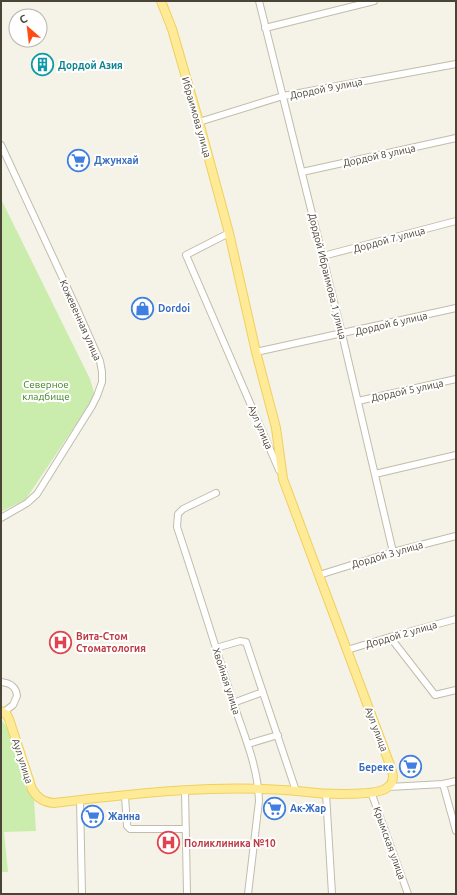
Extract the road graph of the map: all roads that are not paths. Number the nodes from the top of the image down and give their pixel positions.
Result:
1 (161, 1) edge
2 (259, 1) edge
3 (374, 1) edge
4 (265, 28) junction
5 (456, 64) edge
6 (283, 96) junction
7 (199, 122) junction
8 (456, 138) edge
9 (1, 145) edge
10 (302, 172) junction
11 (456, 222) edge
12 (229, 233) junction
13 (323, 256) junction
14 (456, 308) edge
15 (342, 334) junction
16 (256, 352) junction
17 (456, 379) edge
18 (358, 401) junction
19 (456, 455) edge
20 (375, 474) junction
21 (283, 479) junction
22 (216, 493) dead end
23 (1, 518) edge
24 (456, 536) edge
25 (393, 552) junction
26 (319, 575) junction
27 (456, 619) edge
28 (390, 637) junction
29 (216, 648) junction
30 (347, 650) junction
31 (1, 682) edge
32 (456, 690) edge
33 (263, 692) junction
34 (233, 703) junction
35 (2, 711) edge
36 (278, 735) junction
37 (248, 744) junction
38 (456, 781) edge
39 (443, 784) junction
40 (389, 787) junction
41 (259, 789) junction
42 (185, 790) junction
43 (296, 791) junction
44 (371, 792) junction
45 (326, 794) junction
46 (125, 796) junction
47 (80, 800) junction
48 (186, 829) junction
49 (456, 831) edge
50 (82, 894) edge
51 (187, 894) edge
52 (248, 894) edge
53 (332, 894) edge
54 (408, 894) edge

1 - 7 main road, Ибраимова улица
2 - 4 street, Дордой Ибраимова 1 улица
3 - 4 street
4 - 6 street, Дордой Ибраимова 1 улица
5 - 6 street, Дордой 9 улица
6 - 7 street, Дордой 9 улица
6 - 10 street, Дордой Ибраимова 1 улица
7 - 12 main road, Ибраимова улица
8 - 10 street, Дордой 8 улица
9 - 23 street, Кожевенная улица
10 - 13 street, Дордой Ибраимова 1 улица
11 - 13 street, Дордой 7 улица
12 - 16 main road, Ибраимова улица
12 - 21 street, Аул улица
13 - 15 street, Дордой Ибраимова 1 улица
14 - 15 street, Дордой 6 улица
15 - 16 street, Дордой 6 улица
15 - 18 street, Дордой Ибраимова 1 улица
16 - 21 main road, Ибраимова улица
17 - 18 street, Дордой 5 улица
18 - 20 street, Дордой Ибраимова 1 улица
19 - 20 street
20 - 25 street, Дордой Ибраимова 1 улица
21 - 26 main road, Аул улица
22 - 29 street, Хвойная улица
24 - 25 street, Дордой 3 улица
25 - 26 street, Дордой 3 улица
26 - 30 main road, Аул улица
27 - 28 street, Дордой 2 улица
28 - 30 street, Дордой 2 улица
28 - 32 street
29 - 33 street
29 - 34 street, Хвойная улица
30 - 40 main road, Аул улица
31 - 35 street
33 - 34 street
33 - 36 street
34 - 37 street, Хвойная улица
35 - 47 main road, Аул улица
36 - 37 street
36 - 43 street
37 - 41 street, Хвойная улица
38 - 39 street
39 - 40 street
39 - 49 street
40 - 44 main road, Аул улица
41 - 42 main road, Аул улица
41 - 43 main road, Аул улица
41 - 52 street, Хвойная улица
42 - 46 main road, Аул улица
42 - 48 street
43 - 45 main road, Аул улица
44 - 45 main road, Аул улица
44 - 54 street, Крымская улица
45 - 53 street
46 - 47 main road, Аул улица
46 - 48 street
47 - 50 street
48 - 51 street

